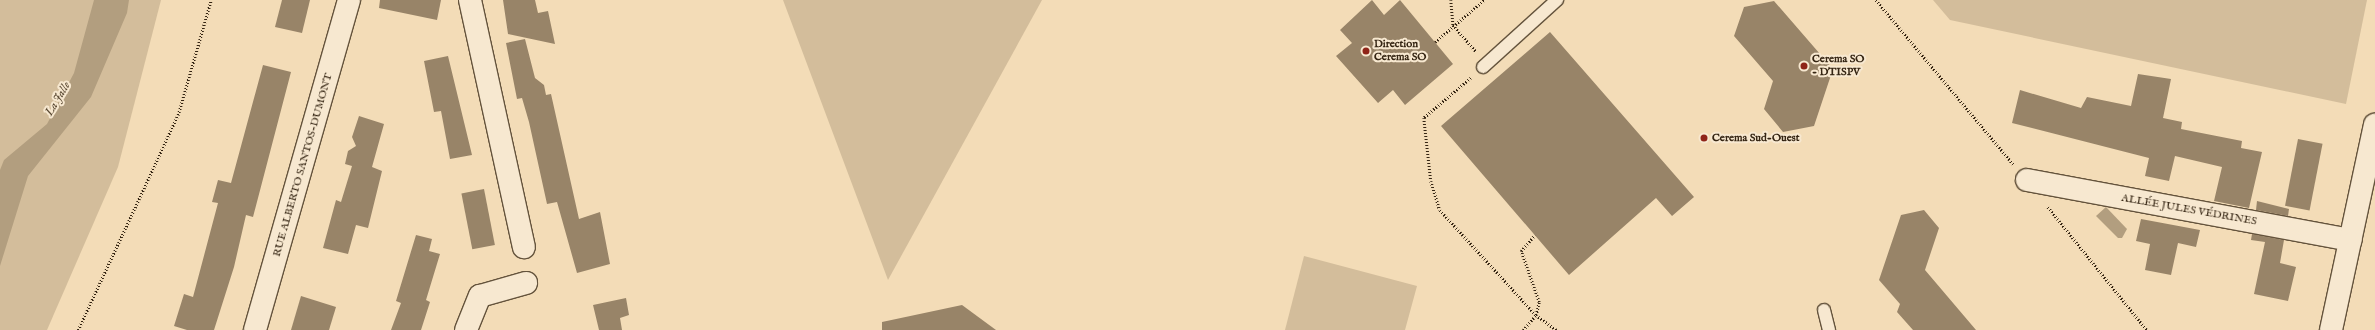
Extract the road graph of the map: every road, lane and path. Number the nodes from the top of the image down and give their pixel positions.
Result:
1 (211, 0) edge
2 (349, 0) edge
3 (470, 0) edge
4 (1451, 0) edge
5 (1484, 0) edge
6 (1557, 0) edge
7 (1454, 25) junction
8 (1435, 42) dead end
9 (1485, 65) junction
10 (2375, 126) edge
11 (2027, 180) dead end
12 (1535, 235) dead end
13 (2350, 240) junction
14 (524, 247) dead end
15 (526, 284) dead end
16 (1824, 310) dead end
17 (1536, 315) junction
18 (78, 330) edge
19 (255, 330) edge
20 (466, 330) edge
21 (1523, 330) edge
22 (1557, 330) edge
23 (1829, 330) edge
24 (2331, 330) edge

1 - 18 path
2 - 19 street, RUE ALBERTO SANTOS-DUMONT
3 - 14 street
4 - 7 path
5 - 7 path
6 - 9 lane
7 - 8 path
7 - 9 path
9 - 17 path
10 - 13 street
11 - 13 street, ALLÉE JULES VÉDRINES
12 - 17 path
13 - 24 street
15 - 20 street
16 - 23 lane
17 - 21 path
17 - 22 path

